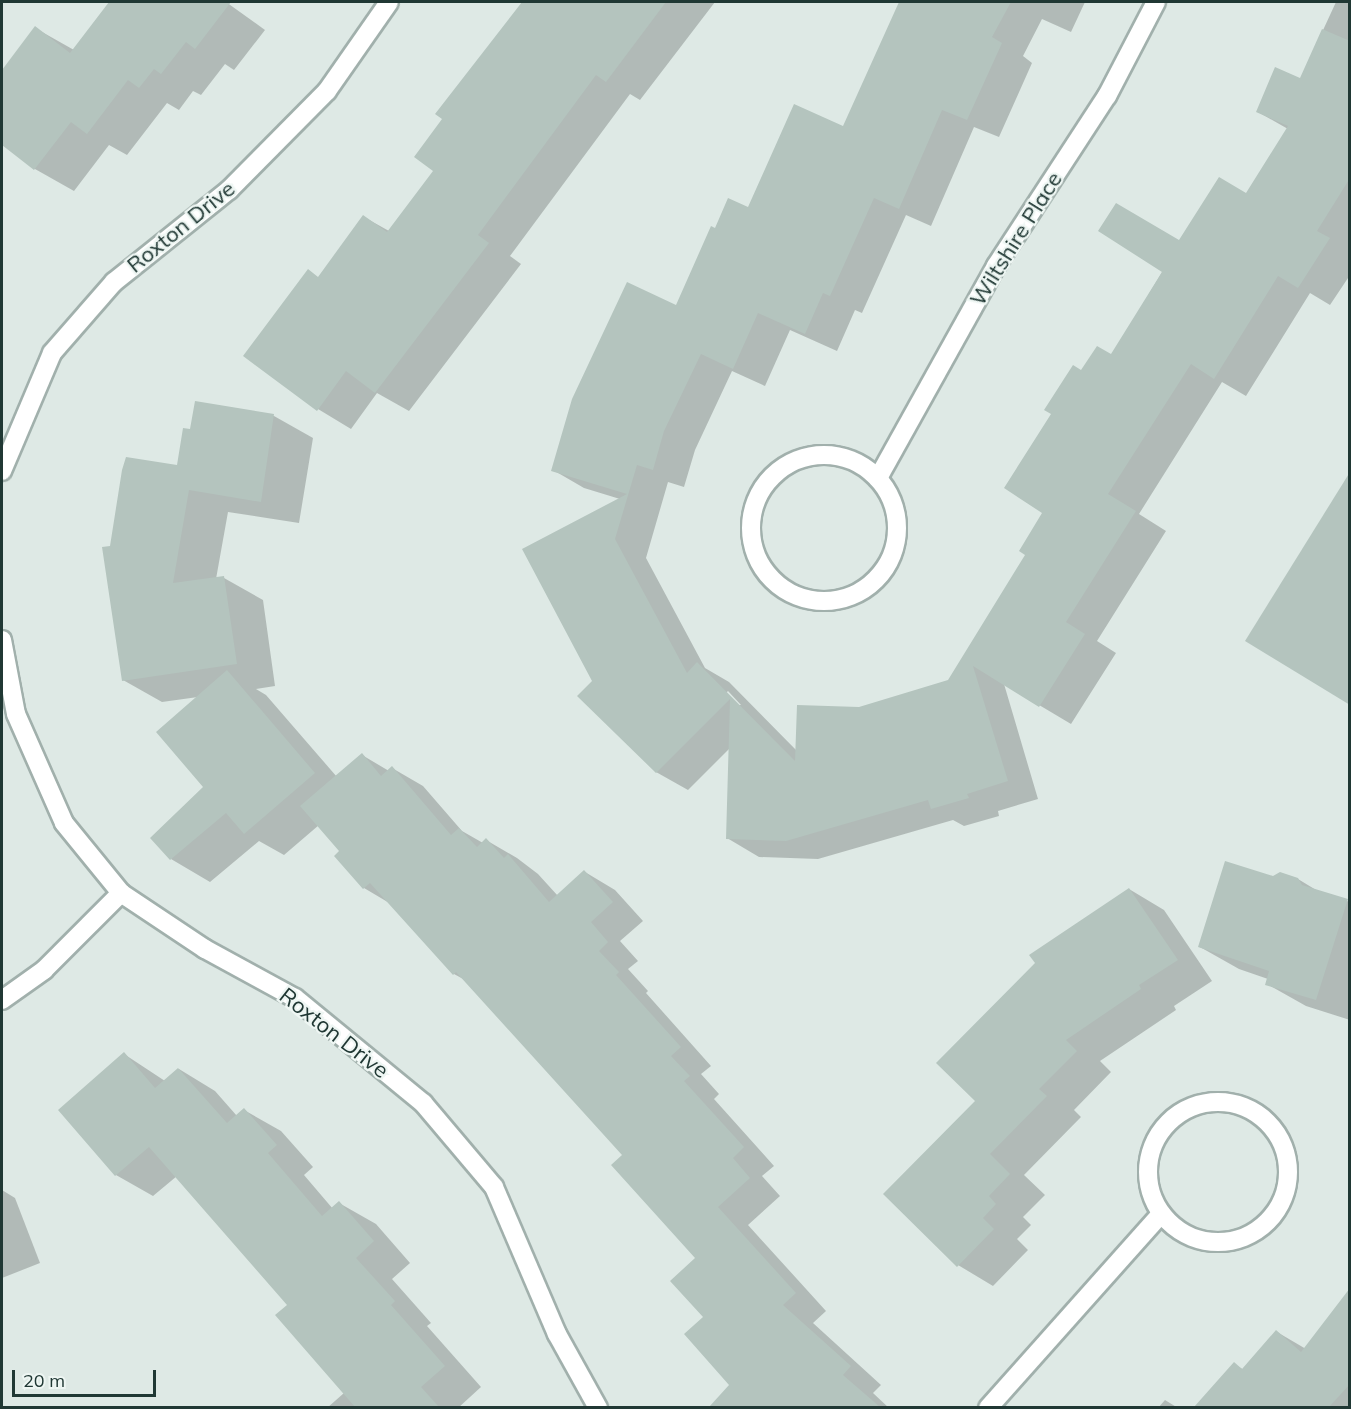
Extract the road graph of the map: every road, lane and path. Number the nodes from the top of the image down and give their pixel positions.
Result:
1 (389, 2) edge
2 (1156, 2) edge
3 (2, 471) edge
4 (878, 478) junction
5 (2, 640) edge
6 (121, 893) junction
7 (2, 1000) edge
8 (1161, 1214) junction
9 (598, 1407) edge
10 (988, 1407) edge

1 - 3 street, Roxton Drive
2 - 4 street, Wiltshire Place
4 - 4 street
5 - 6 street, Roxton Drive
6 - 7 street
6 - 9 street, Roxton Drive
8 - 8 street
8 - 10 street

